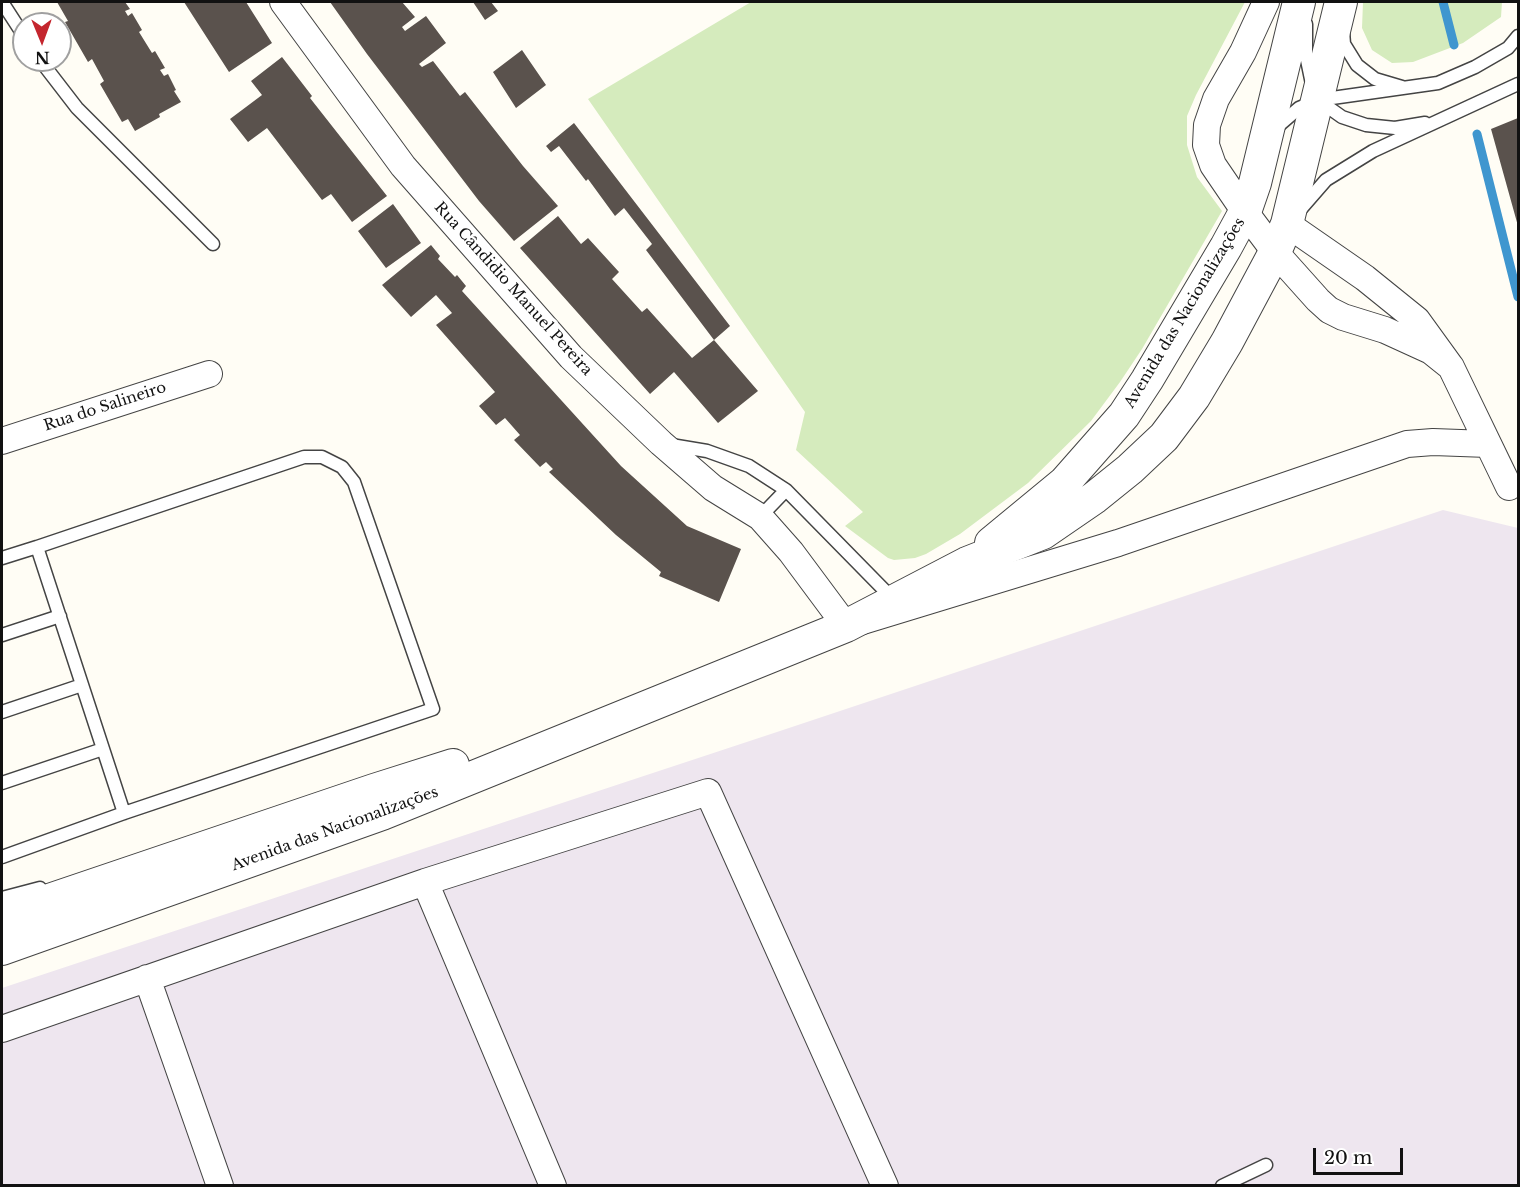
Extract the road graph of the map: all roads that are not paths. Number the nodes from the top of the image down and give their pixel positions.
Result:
1 (2, 2) edge
2 (283, 2) edge
3 (1266, 2) edge
4 (1299, 2) edge
5 (1306, 2) edge
6 (1341, 2) edge
7 (12, 17) edge
8 (1518, 36) edge
9 (49, 72) edge
10 (1518, 84) edge
11 (1406, 88) junction
12 (1318, 100) junction
13 (1444, 120) junction
14 (1265, 145) junction
15 (1245, 212) junction
16 (1281, 238) junction
17 (213, 244) dead end
18 (1451, 367) junction
19 (208, 374) dead end
20 (2, 440) edge
21 (661, 443) junction
22 (1488, 444) junction
23 (1509, 487) dead end
24 (786, 490) junction
25 (760, 518) junction
26 (37, 547) junction
27 (2, 558) edge
28 (967, 563) junction
29 (895, 601) junction
30 (60, 616) junction
31 (846, 626) junction
32 (2, 635) edge
33 (82, 686) junction
34 (666, 700) junction
35 (2, 712) edge
36 (103, 749) junction
37 (2, 783) edge
38 (124, 813) junction
39 (224, 841) junction
40 (2, 857) edge
41 (425, 882) junction
42 (2, 898) edge
43 (2, 916) edge
44 (2, 949) edge
45 (147, 978) junction
46 (2, 1029) edge
47 (1266, 1164) dead end
48 (220, 1185) edge
49 (553, 1185) edge
50 (885, 1185) edge
51 (1222, 1185) edge

1 - 7 lane
2 - 21 street, Rua Cândidio Manuel Pereira
3 - 15 street
4 - 14 street, Avenida das Nacionalizações
5 - 12 lane
6 - 11 lane
6 - 12 street, Avenida das Nacionalizações
8 - 11 lane
9 - 17 lane
10 - 13 lane
11 - 12 lane
12 - 13 lane
12 - 14 lane
12 - 16 street, Avenida das Nacionalizações
13 - 16 lane
14 - 15 street, Avenida das Nacionalizações
15 - 16 street
15 - 28 street, Avenida das Nacionalizações
16 - 18 street
16 - 18 street
16 - 28 street, Avenida das Nacionalizações
18 - 22 street
19 - 20 street, Rua do Salineiro
21 - 24 lane
21 - 25 street, Rua Cândidio Manuel Pereira
22 - 23 street
22 - 31 street
24 - 25 lane
24 - 29 lane
25 - 31 street, Rua Cândidio Manuel Pereira
26 - 27 lane
26 - 30 lane
26 - 38 lane
28 - 29 street, Avenida das Nacionalizações
29 - 31 street, Avenida das Nacionalizações
30 - 32 lane
30 - 33 lane
31 - 34 street, Avenida das Nacionalizações
33 - 35 lane
33 - 36 lane
34 - 39 street, Avenida das Nacionalizações
34 - 44 street, Avenida das Nacionalizações
36 - 37 lane
36 - 38 lane
38 - 40 lane
39 - 42 lane
39 - 43 street, Avenida das Nacionalizações
41 - 45 street
41 - 49 street
41 - 50 street
45 - 46 street
45 - 48 street
47 - 51 lane

